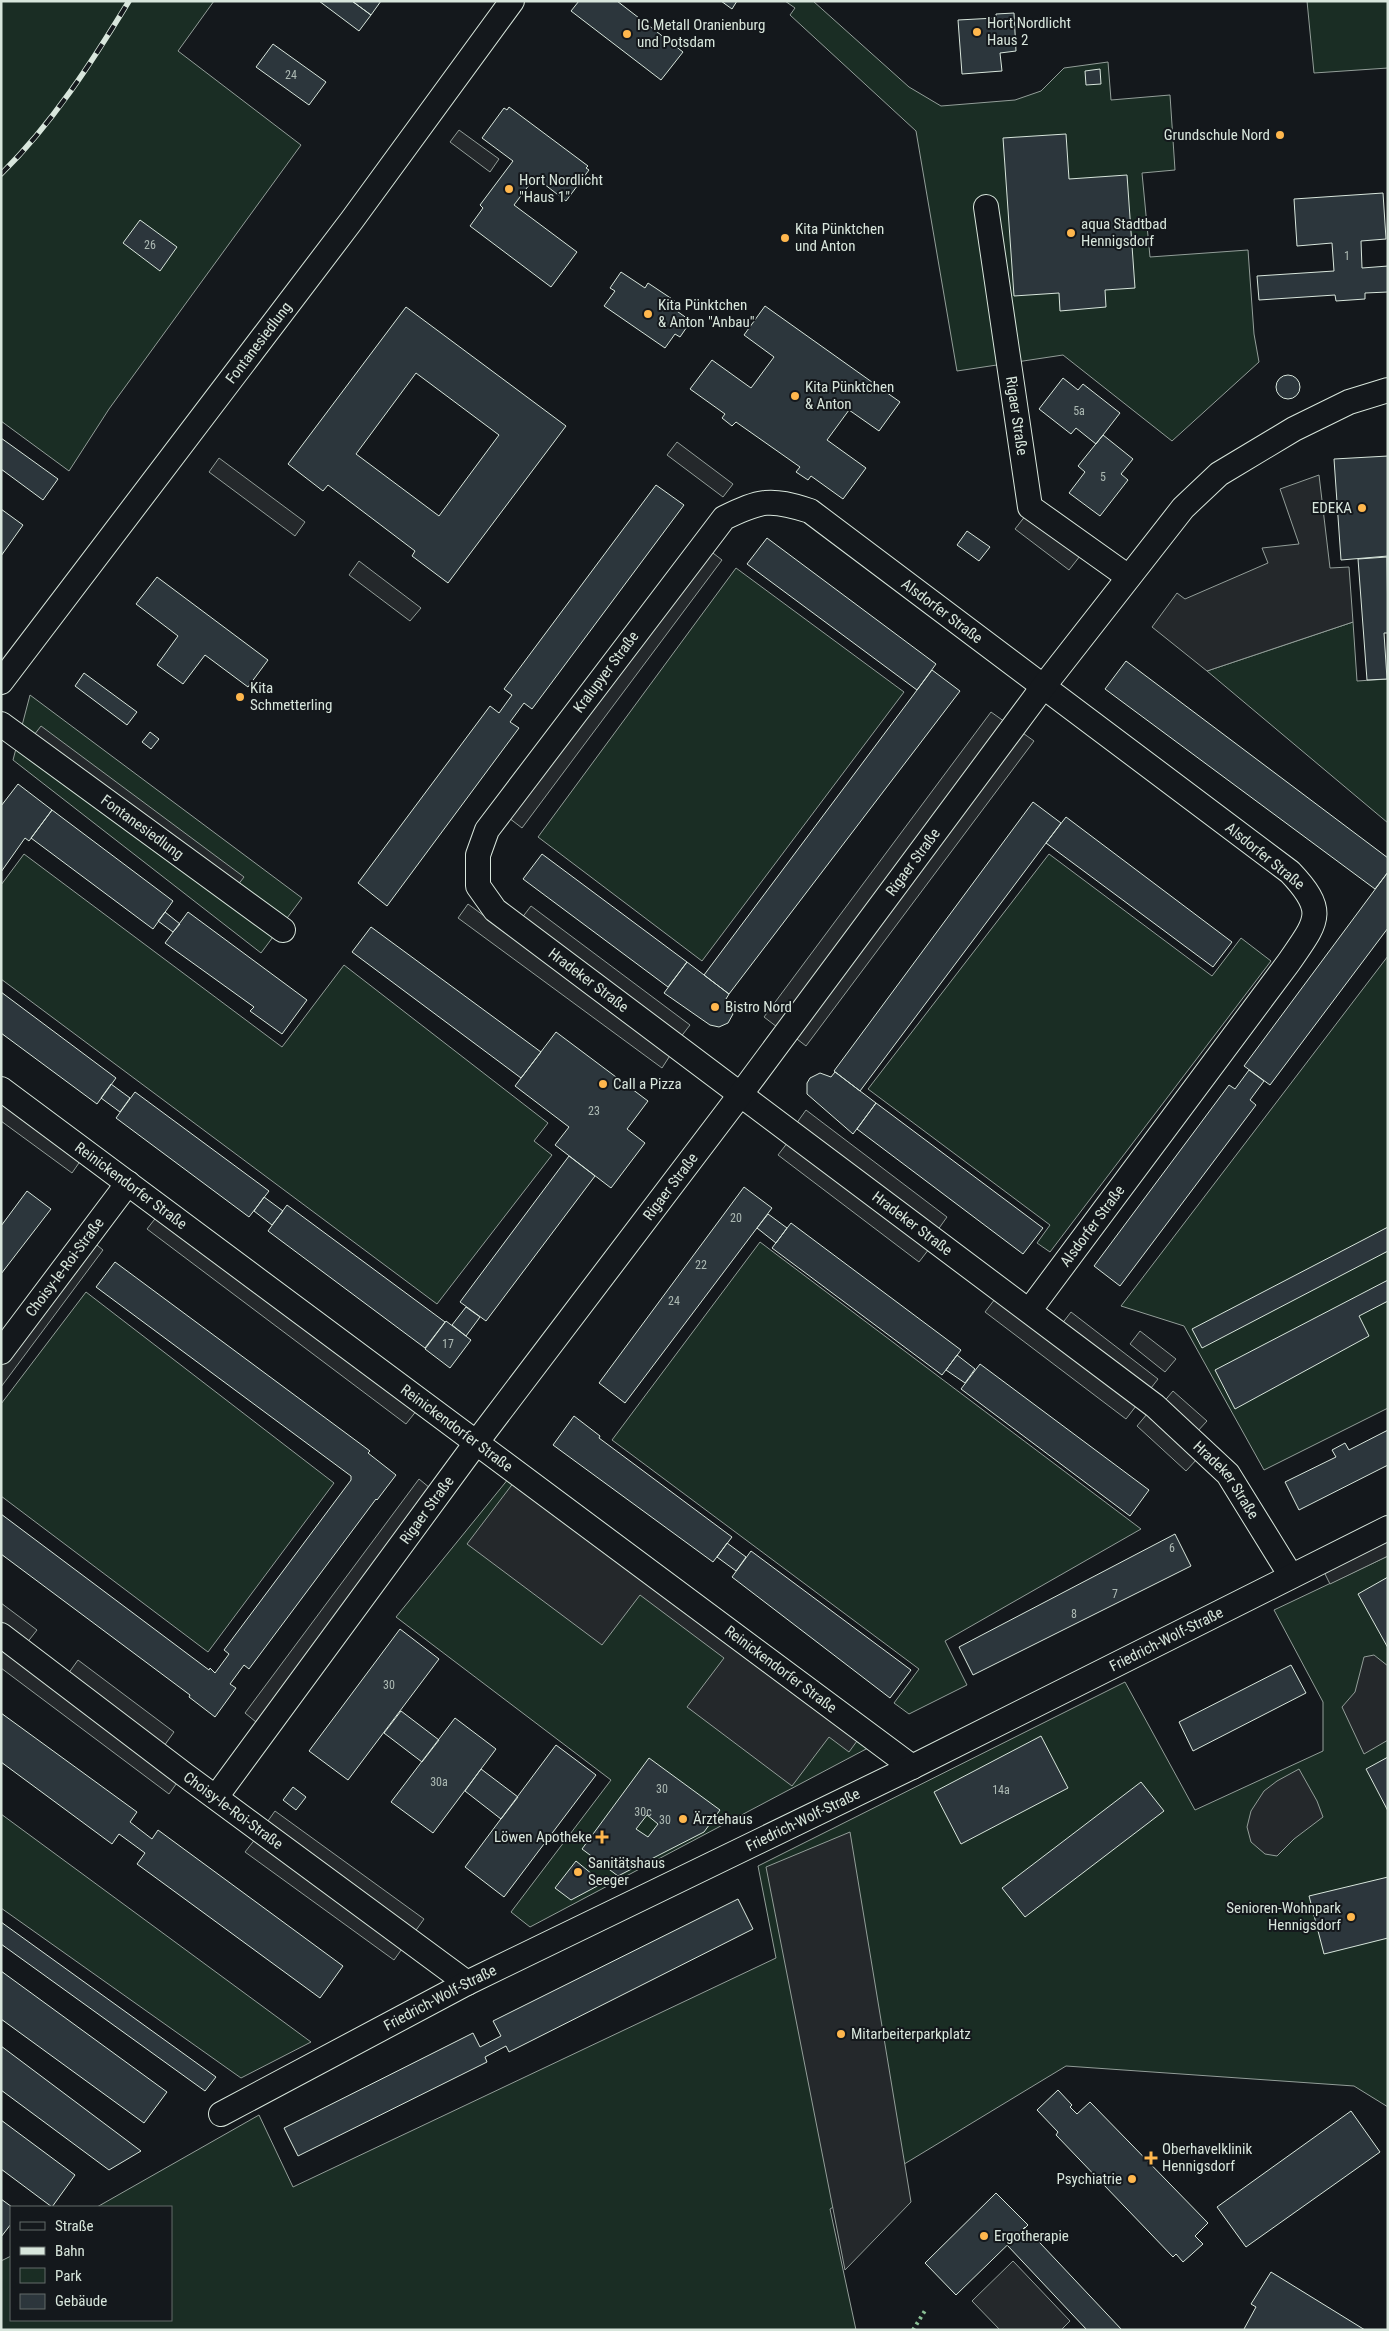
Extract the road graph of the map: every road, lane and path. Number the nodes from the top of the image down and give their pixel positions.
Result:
1 (512, 1) edge
2 (986, 207) dead end
3 (1388, 390) edge
4 (810, 510) joint
5 (1127, 576) junction
6 (1, 682) edge
7 (1044, 686) junction
8 (1, 724) edge
9 (495, 910) joint
10 (283, 930) dead end
11 (1, 1089) edge
12 (740, 1095) junction
13 (128, 1183) junction
14 (1029, 1311) junction
15 (1, 1352) edge
16 (476, 1443) junction
17 (1388, 1528) edge
18 (1291, 1576) junction
19 (1, 1635) edge
20 (912, 1767) junction
21 (216, 1798) junction
22 (468, 1983) junction
23 (221, 2114) dead end

1 - 6 street, Fontanesiedlung
2 - 5 street, Rigaer Straße
3 - 5 street, Rigaer Straße
4 - 7 street, Alsdorfer Straße
4 - 9 street, Kralupyer Straße
5 - 7 street, Rigaer Straße
7 - 12 street, Rigaer Straße
7 - 14 street, Alsdorfer Straße
8 - 10 street, Fontanesiedlung
9 - 12 street, Hradeker Straße
11 - 13 street, Reinickendorfer Straße
12 - 14 street, Hradeker Straße
12 - 16 street, Rigaer Straße
13 - 15 street, Choisy-le-Roi-Straße
13 - 16 street, Reinickendorfer Straße
14 - 18 street, Hradeker Straße
16 - 20 street, Reinickendorfer Straße
16 - 21 street, Rigaer Straße
17 - 18 street, Friedrich-Wolf-Straße
18 - 20 street, Friedrich-Wolf-Straße
19 - 21 street, Choisy-le-Roi-Straße
20 - 22 street, Friedrich-Wolf-Straße
21 - 22 street, Choisy-le-Roi-Straße
22 - 23 street, Friedrich-Wolf-Straße

